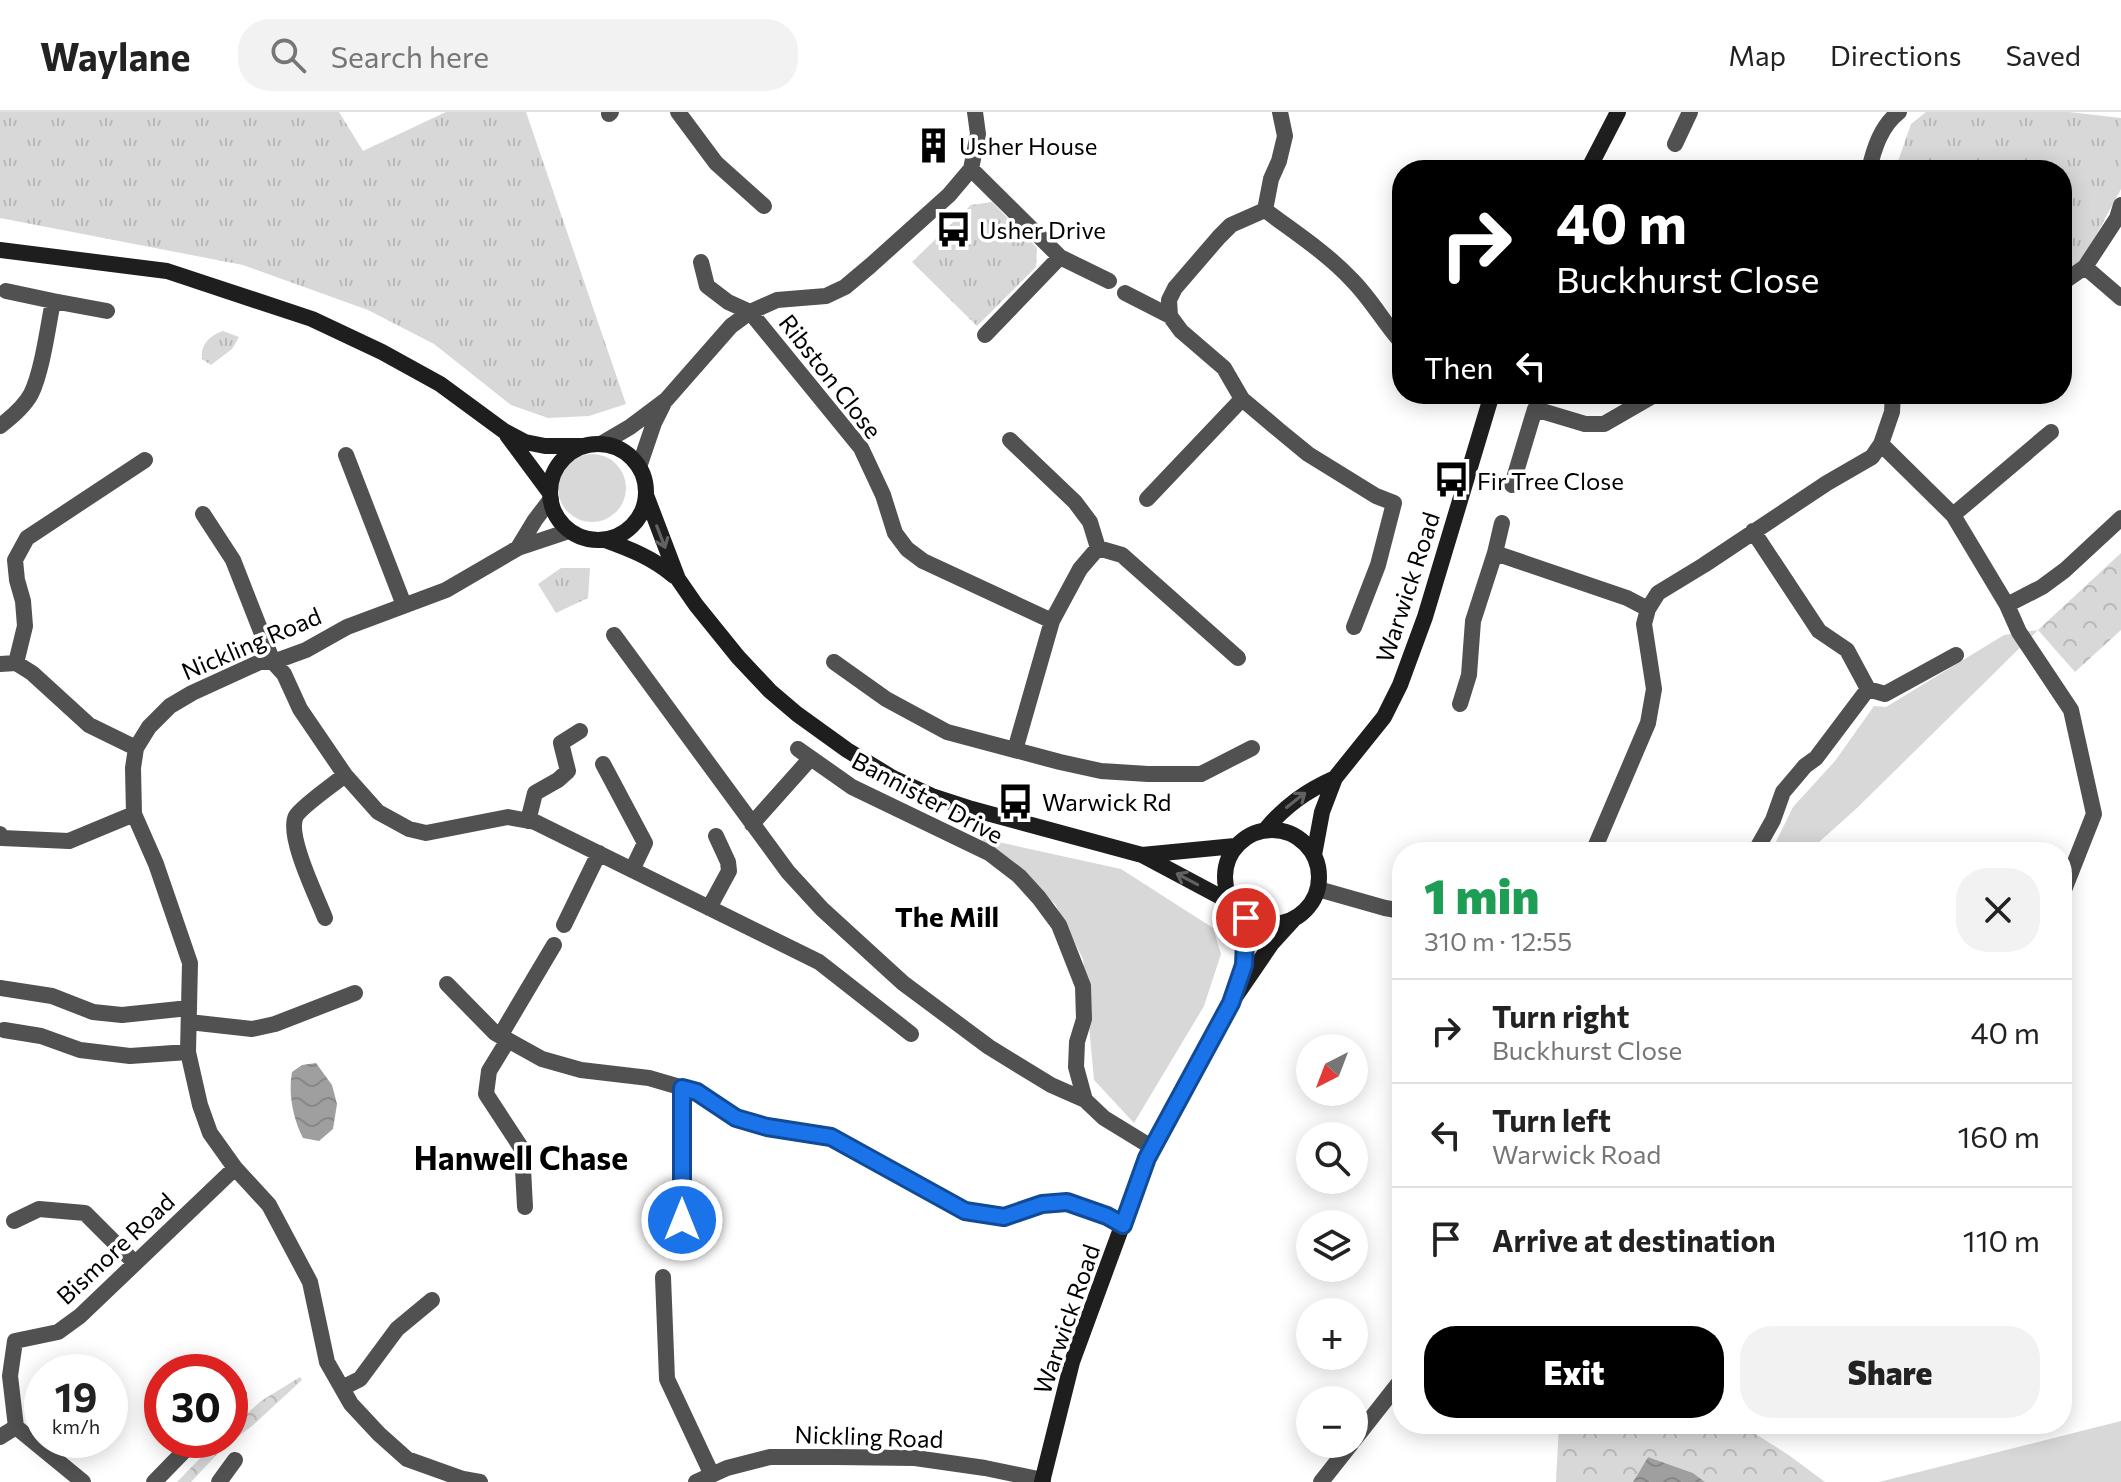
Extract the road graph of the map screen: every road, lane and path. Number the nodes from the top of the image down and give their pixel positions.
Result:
1 (678, 112) edge
2 (1280, 112) edge
3 (1618, 112) edge
4 (1690, 112) edge
5 (978, 113) edge
6 (1889, 115) edge
7 (1675, 144) dead end
8 (1593, 160) edge
9 (1871, 160) edge
10 (971, 169) junction
11 (2121, 205) edge
12 (764, 206) dead end
13 (1265, 210) junction
14 (0, 250) edge
15 (1060, 257) junction
16 (701, 262) dead end
17 (2085, 267) junction
18 (2072, 276) edge
19 (1109, 281) dead end
20 (6, 291) dead end
21 (1125, 293) dead end
22 (2121, 298) edge
23 (53, 301) junction
24 (107, 311) dead end
25 (750, 312) junction
26 (1170, 316) junction
27 (1392, 332) edge
28 (985, 335) dead end
29 (1242, 399) junction
30 (666, 400) junction
31 (1489, 404) edge
32 (1534, 404) edge
33 (1540, 404) edge
34 (1639, 404) edge
35 (1892, 404) edge
36 (0, 426) edge
37 (504, 431) junction
38 (2051, 432) dead end
39 (1010, 440) dead end
40 (1881, 444) junction
41 (592, 445) junction
42 (346, 455) dead end
43 (145, 460) dead end
44 (639, 467) junction
45 (1512, 485) dead end
46 (646, 495) junction
47 (550, 496) junction
48 (1147, 499) dead end
49 (203, 514) dead end
50 (1953, 515) junction
51 (2117, 521) edge
52 (1502, 523) dead end
53 (569, 531) junction
54 (1753, 531) junction
55 (605, 540) junction
56 (518, 548) junction
57 (1098, 548) junction
58 (1495, 553) junction
59 (678, 579) junction
60 (404, 605) junction
61 (2007, 605) junction
62 (1648, 609) junction
63 (1052, 621) junction
64 (1354, 627) dead end
65 (614, 635) dead end
66 (1956, 655) dead end
67 (1238, 658) dead end
68 (273, 662) junction
69 (834, 662) dead end
70 (8, 664) edge
71 (1868, 689) junction
72 (1460, 704) dead end
73 (580, 731) dead end
74 (136, 748) junction
75 (1252, 748) dead end
76 (1015, 750) junction
77 (603, 764) dead end
78 (345, 775) junction
79 (1335, 778) junction
80 (134, 814) junction
81 (528, 821) junction
82 (752, 824) junction
83 (1265, 830) junction
84 (716, 836) dead end
85 (1, 838) edge
86 (1597, 842) edge
87 (1761, 842) edge
88 (1235, 846) junction
89 (599, 853) junction
90 (1142, 855) junction
91 (1314, 855) junction
92 (632, 870) junction
93 (2072, 870) edge
94 (1318, 889) junction
95 (1232, 903) junction
96 (709, 908) junction
97 (1392, 909) edge
98 (325, 918) dead end
99 (1246, 918) junction
100 (1293, 920) junction
101 (564, 925) dead end
102 (554, 945) dead end
103 (447, 984) dead end
104 (0, 988) edge
105 (355, 993) dead end
106 (1231, 1003) junction
107 (189, 1015) junction
108 (4, 1030) dead end
109 (911, 1034) dead end
110 (504, 1038) junction
111 (188, 1052) junction
112 (682, 1088) junction
113 (1085, 1100) junction
114 (1153, 1148) junction
115 (235, 1168) junction
116 (525, 1207) dead end
117 (682, 1220) dead end
118 (14, 1221) dead end
119 (1123, 1225) junction
120 (135, 1263) junction
121 (663, 1277) dead end
122 (432, 1300) dead end
123 (8, 1337) edge
124 (342, 1388) junction
125 (1392, 1392) edge
126 (1368, 1422) edge
127 (16, 1427) junction
128 (0, 1437) edge
129 (177, 1458) edge
130 (1340, 1458) edge
131 (235, 1460) dead end
132 (712, 1475) junction
133 (462, 1481) edge
134 (1042, 1481) edge
135 (83, 1482) edge
136 (154, 1482) edge
137 (219, 1482) edge
138 (480, 1482) edge
139 (696, 1482) edge
140 (1321, 1482) edge

1 - 12 street
2 - 13 street
3 - 8 street
4 - 7 street
5 - 10 street
6 - 9 street
10 - 15 street
10 - 25 street
11 - 17 street
13 - 26 street
13 - 27 street
14 - 37 street
15 - 19 street
15 - 28 street
16 - 25 street
17 - 18 street
17 - 22 street
20 - 23 street
21 - 26 street
23 - 24 street
23 - 36 street
25 - 30 street
25 - 63 street, Ribston Close
26 - 29 street
29 - 48 street
29 - 64 street
30 - 41 street
30 - 44 street
31 - 79 street, Warwick Road
32 - 45 street
33 - 34 street
35 - 40 street
37 - 41 street
37 - 47 street
38 - 50 street
39 - 57 street
40 - 50 street
40 - 54 street
41 - 44 street
41 - 47 street
42 - 60 street
43 - 70 street
44 - 46 street
46 - 55 street
46 -> 59 street
47 - 53 street
47 - 56 street, Nickling Road
49 - 68 street
50 - 61 street
51 - 61 street
52 - 58 street
53 - 55 street
53 - 56 street, Nickling Road
54 - 62 street
54 - 71 street
55 - 59 street
56 - 60 street, Nickling Road
57 - 63 street
57 - 67 street
58 - 62 street
58 - 72 street
59 - 90 street
60 - 68 street, Nickling Road
61 - 93 street
62 - 86 street
63 - 76 street
65 - 82 street
66 - 71 street
68 - 74 street, Nickling Road
68 - 78 street
69 - 76 street
70 - 74 street
71 - 87 street
73 - 81 street
74 - 80 street
75 - 76 street
77 - 92 street
78 - 81 street
78 - 98 street
83 -> 79 street, Warwick Road
79 - 91 street, Warwick Road
80 - 85 street
80 - 107 street
81 - 89 street
82 - 113 street
82 - 113 street, Bannister Drive
83 - 88 street
83 - 91 street
84 - 96 street
88 - 90 street
88 - 95 street
89 - 92 street
89 - 101 street
95 -> 90 street
91 - 94 street
92 - 96 street
94 - 97 street
94 - 100 street
95 - 99 street
96 - 109 street
99 - 100 street
99 - 106 street, Warwick Road
100 - 106 street, Warwick Road
102 - 110 street
103 - 110 street
104 - 107 street
105 - 107 street
106 - 114 street, Warwick Road
107 - 111 street
108 - 111 street
110 - 112 street
110 - 116 street
111 - 115 street
112 - 117 street
112 - 119 street
113 - 114 street
114 - 119 street, Warwick Road
115 - 120 street, Bismore Road
115 - 124 street
118 - 120 street
119 - 134 street, Warwick Road
120 - 123 street, Bismore Road
121 - 132 street
122 - 124 street
123 - 127 street, Bismore Road
124 - 133 street
125 - 126 street
127 - 128 street
127 - 135 street
129 - 136 street
130 - 140 street
131 - 137 street
132 - 134 street, Nickling Road
132 - 139 street, Nickling Road
133 - 138 street

